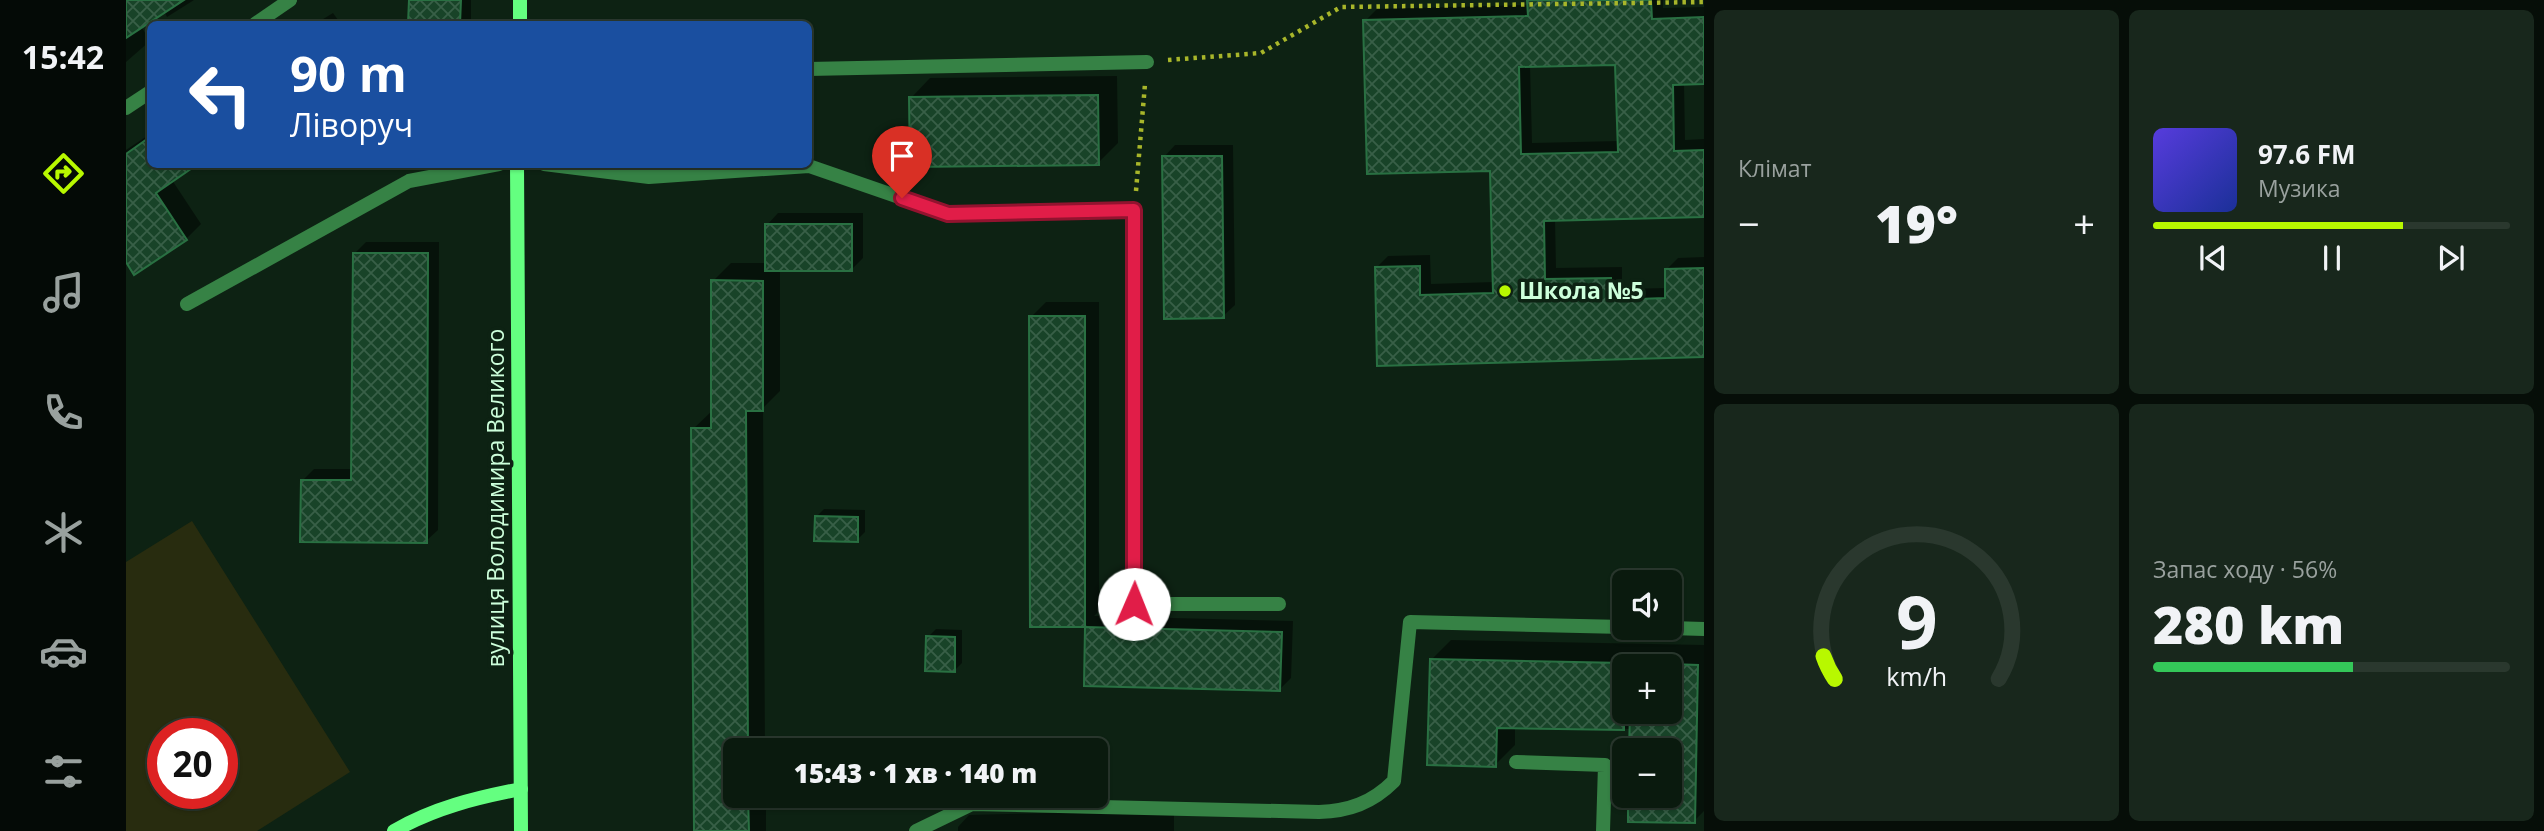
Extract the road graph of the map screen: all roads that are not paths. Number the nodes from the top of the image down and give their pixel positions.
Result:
1 (290, 0) edge
2 (520, 0) edge
3 (259, 21) edge
4 (520, 21) edge
5 (1147, 62) road end
6 (812, 69) edge
7 (147, 94) edge
8 (126, 108) edge
9 (812, 167) edge
10 (478, 168) edge
11 (517, 168) edge
12 (576, 168) edge
13 (780, 168) edge
14 (187, 304) dead end
15 (1279, 604) dead end
16 (1612, 627) edge
17 (1682, 628) edge
18 (1704, 629) edge
19 (1516, 762) dead end
20 (521, 789) junction
21 (394, 831) edge
22 (521, 831) edge
23 (916, 831) edge
24 (1603, 831) edge

1 - 3 lane
2 - 4 main road
5 - 6 lane
7 - 8 lane
9 - 15 lane
10 - 14 lane
11 - 20 main road, вулиця Володимира Великого
12 - 13 lane
16 - 23 lane
17 - 18 lane
19 - 24 lane
20 - 21 main road
20 - 22 main road, вулиця Володимира Великого

